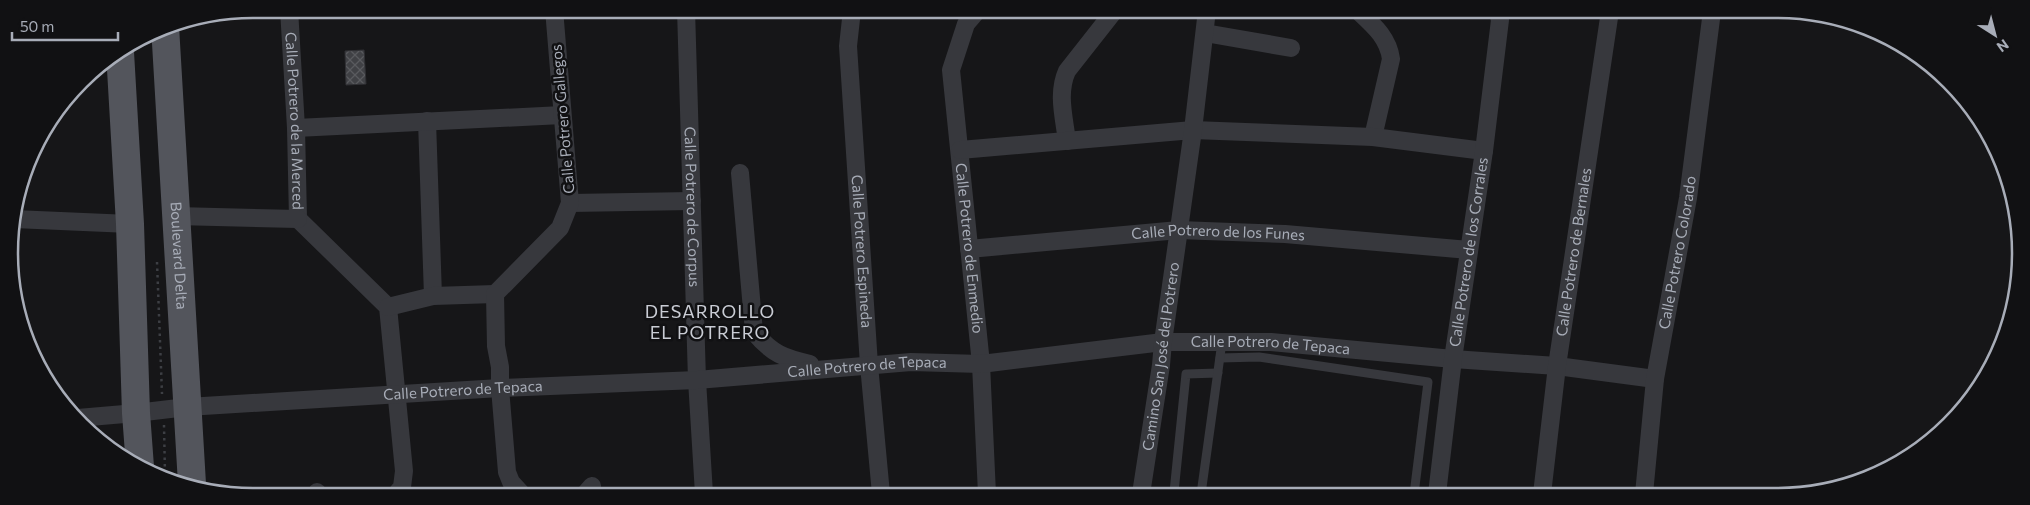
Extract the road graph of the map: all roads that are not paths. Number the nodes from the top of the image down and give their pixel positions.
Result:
1 (290, 18) edge
2 (555, 18) edge
3 (686, 18) edge
4 (851, 18) edge
5 (971, 18) edge
6 (1109, 18) edge
7 (1206, 18) edge
8 (1366, 18) edge
9 (1503, 18) edge
10 (1609, 18) edge
11 (1711, 18) edge
12 (1205, 33) junction
13 (165, 34) edge
14 (1291, 48) dead end
15 (120, 58) edge
16 (562, 115) junction
17 (427, 121) junction
18 (296, 128) junction
19 (1194, 130) junction
20 (1373, 137) junction
21 (1067, 141) junction
22 (960, 150) junction
23 (1484, 151) junction
24 (740, 173) dead end
25 (692, 201) junction
26 (570, 203) junction
27 (176, 216) junction
28 (20, 219) edge
29 (298, 219) junction
30 (130, 224) junction
31 (1178, 230) junction
32 (969, 249) junction
33 (1469, 250) junction
34 (495, 294) junction
35 (433, 296) junction
36 (388, 307) junction
37 (1163, 342) junction
38 (1221, 350) junction
39 (1453, 360) junction
40 (982, 364) junction
41 (869, 365) junction
42 (1557, 366) junction
43 (826, 368) junction
44 (1218, 373) junction
45 (1655, 379) junction
46 (697, 380) junction
47 (500, 388) junction
48 (395, 396) junction
49 (175, 409) junction
50 (136, 414) junction
51 (85, 418) edge
52 (139, 458) edge
53 (191, 479) edge
54 (402, 488) edge
55 (516, 488) edge
56 (704, 488) edge
57 (880, 488) edge
58 (987, 488) edge
59 (1142, 488) edge
60 (1174, 488) edge
61 (1202, 488) edge
62 (1415, 488) edge
63 (1438, 488) edge
64 (1543, 488) edge
65 (1645, 488) edge

1 - 18 street, Calle Potrero de la Merced
2 - 16 street, Calle Potrero Gallegos
3 - 25 street, Calle Potrero de Corpus
4 - 41 street, Calle Potrero Espineda
5 - 22 street, Calle Potrero de Enmedio
6 - 21 street
7 - 12 street, Camino San José del Potrero
8 - 20 street
9 - 23 street, Calle Potrero de los Corrales
10 - 42 street, Calle Potrero de Bernales
11 - 45 street, Calle Potrero Colorado
12 - 14 street
12 - 19 street, Camino San José del Potrero
13 - 27 main road, Boulevard Delta
15 - 30 main road
16 - 17 street
16 - 26 street, Calle Potrero Gallegos
17 - 18 street
17 - 35 street
18 - 29 street, Calle Potrero de la Merced
19 - 20 street
19 - 21 street
19 - 31 street, Camino San José del Potrero
20 - 23 street
21 - 22 street
22 - 32 street, Calle Potrero de Enmedio
23 - 33 street, Calle Potrero de los Corrales
24 - 43 street
25 - 26 street
25 - 46 street, Calle Potrero de Corpus
26 - 34 street, Calle Potrero Gallegos
27 - 29 street
27 - 49 main road, Boulevard Delta
28 - 30 street
29 - 36 street, Calle Potrero de la Merced
30 - 50 main road
31 - 32 street, Calle Potrero de los Funes
31 - 33 street, Calle Potrero de los Funes
31 - 37 street, Camino San José del Potrero
32 - 40 street, Calle Potrero de Enmedio
33 - 39 street, Calle Potrero de los Corrales
34 - 35 street
34 - 47 street
35 - 36 street
36 - 48 street
37 - 38 street, Calle Potrero de Tepaca
37 - 40 street, Calle Potrero de Tepaca
37 - 59 street, Camino San José del Potrero
38 - 39 street, Calle Potrero de Tepaca
38 - 44 lane
38 - 62 lane
39 - 42 street, Calle Potrero de Tepaca
39 - 63 street, Calle Potrero de los Corrales
40 - 41 street, Calle Potrero de Tepaca
40 - 58 street, Calle Potrero de Enmedio
41 - 43 street, Calle Potrero de Tepaca
41 - 57 street, Calle Potrero Espineda
42 - 45 street, Calle Potrero de Tepaca
42 - 64 street, Calle Potrero de Bernales
43 - 46 street, Calle Potrero de Tepaca
44 - 60 lane
44 - 61 lane
45 - 65 street, Calle Potrero Colorado
46 - 47 street, Calle Potrero de Tepaca
46 - 56 street, Calle Potrero de Corpus
47 - 48 street, Calle Potrero de Tepaca
47 - 55 street
48 - 49 street, Calle Potrero de Tepaca
48 - 54 street
49 - 50 street, Calle Potrero de Tepaca
49 - 53 main road, Boulevard Delta
50 - 51 street, Calle Potrero de Tepaca
50 - 52 main road

